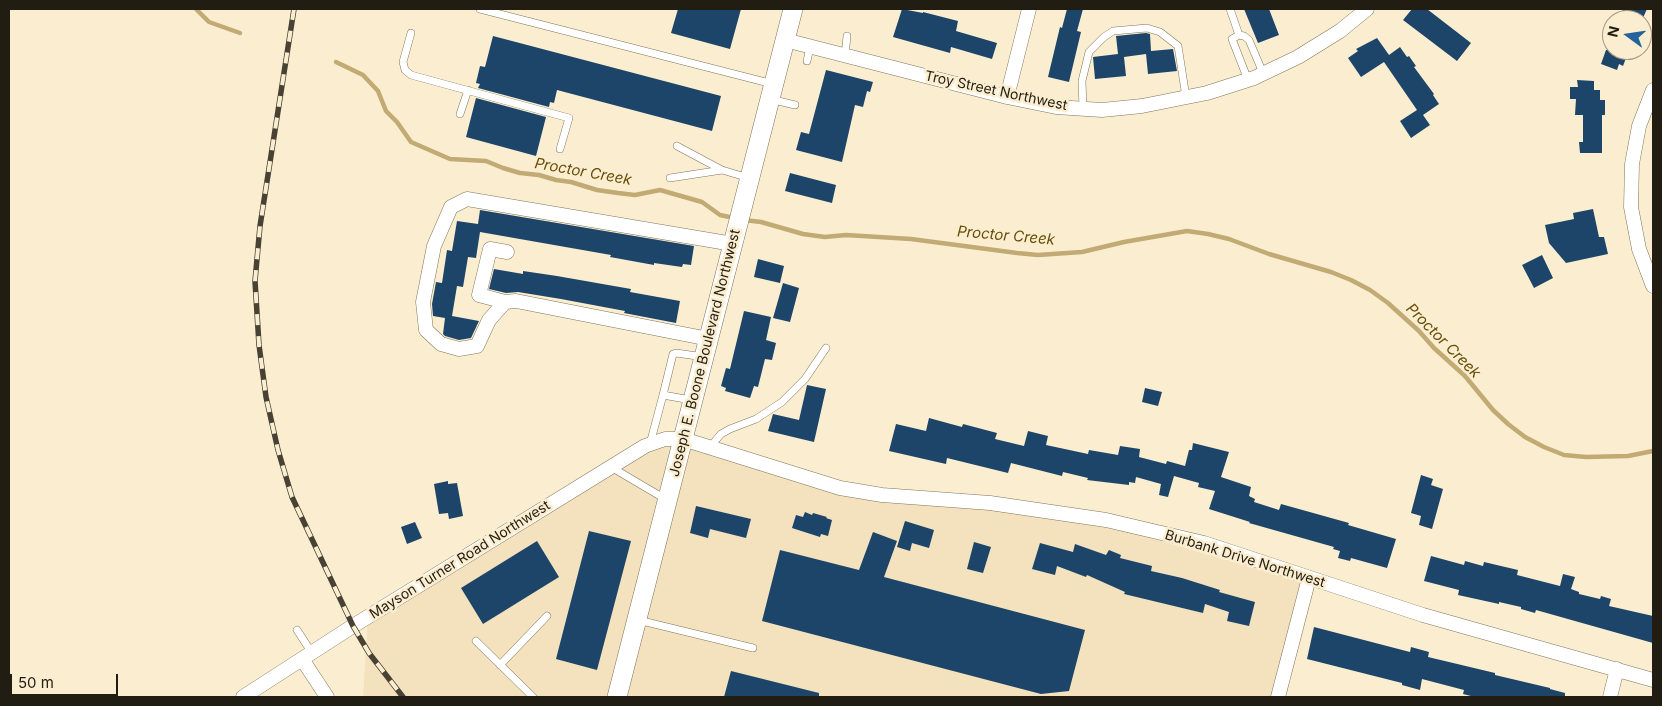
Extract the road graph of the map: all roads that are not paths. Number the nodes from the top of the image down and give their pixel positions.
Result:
1 (480, 9) edge
2 (793, 9) edge
3 (1029, 9) edge
4 (1230, 9) edge
5 (1367, 9) edge
6 (410, 33) dead end
7 (1239, 35) junction
8 (847, 36) dead end
9 (785, 40) junction
10 (810, 47) junction
11 (845, 56) junction
12 (807, 61) dead end
13 (1263, 73) junction
14 (1248, 80) junction
15 (468, 90) junction
16 (1653, 90) edge
17 (772, 92) junction
18 (1007, 97) junction
19 (1186, 97) junction
20 (795, 105) dead end
21 (1083, 109) junction
22 (460, 114) dead end
23 (677, 146) dead end
24 (560, 149) dead end
25 (722, 170) junction
26 (670, 178) dead end
27 (750, 178) junction
28 (735, 237) junction
29 (507, 252) dead end
30 (1653, 286) edge
31 (505, 302) junction
32 (709, 338) junction
33 (826, 348) dead end
34 (704, 357) junction
35 (663, 395) junction
36 (693, 401) junction
37 (683, 439) junction
38 (650, 444) junction
39 (709, 447) junction
40 (611, 466) junction
41 (668, 500) junction
42 (1309, 578) junction
43 (547, 616) dead end
44 (637, 620) junction
45 (297, 630) dead end
46 (476, 642) dead end
47 (753, 648) dead end
48 (307, 656) junction
49 (500, 665) junction
50 (1617, 669) junction
51 (1653, 680) edge
52 (243, 697) edge
53 (327, 697) edge
54 (534, 697) edge
55 (617, 697) edge
56 (1278, 697) edge
57 (1610, 697) edge

1 - 17 lane
2 - 9 main road, Joseph E. Boone Boulevard Northwest
3 - 18 street
4 - 7 lane
5 - 13 street, Troy Street Northwest
6 - 15 lane
7 - 13 lane
7 - 14 lane
8 - 11 lane
9 - 10 street, Troy Street Northwest
9 - 17 main road, Joseph E. Boone Boulevard Northwest
10 - 11 street, Troy Street Northwest
10 - 12 lane
11 - 18 street, Troy Street Northwest
13 - 14 street, Troy Street Northwest
14 - 19 street, Troy Street Northwest
15 - 22 lane
15 - 24 lane
16 - 30 street
17 - 20 lane
17 - 27 main road, Joseph E. Boone Boulevard Northwest
18 - 21 street, Troy Street Northwest
19 - 21 street, Troy Street Northwest
19 - 21 lane
23 - 25 lane
25 - 26 lane
25 - 27 lane
27 - 28 main road, Joseph E. Boone Boulevard Northwest
28 - 31 street
28 - 32 main road, Joseph E. Boone Boulevard Northwest
29 - 31 street
31 - 32 street
32 - 34 main road, Joseph E. Boone Boulevard Northwest
33 - 39 lane
34 - 35 lane
34 - 36 main road, Joseph E. Boone Boulevard Northwest
35 - 36 lane
35 - 38 lane
36 - 37 main road, Joseph E. Boone Boulevard Northwest
37 - 38 street, Mayson Turner Road Northwest
37 - 39 street, Burbank Drive Northwest
37 - 41 main road, Joseph E. Boone Boulevard Northwest
38 - 40 street, Mayson Turner Road Northwest
39 - 42 street, Burbank Drive Northwest
40 - 41 lane
40 - 48 street, Mayson Turner Road Northwest
41 - 44 main road, Joseph E. Boone Boulevard Northwest
42 - 50 street, Burbank Drive Northwest
42 - 56 street
43 - 49 lane
44 - 47 lane
44 - 55 main road, Joseph E. Boone Boulevard Northwest
45 - 48 lane
46 - 49 lane
48 - 52 street, Mayson Turner Road Northwest
48 - 53 street
49 - 54 lane
50 - 51 street, Burbank Drive Northwest
50 - 57 street

